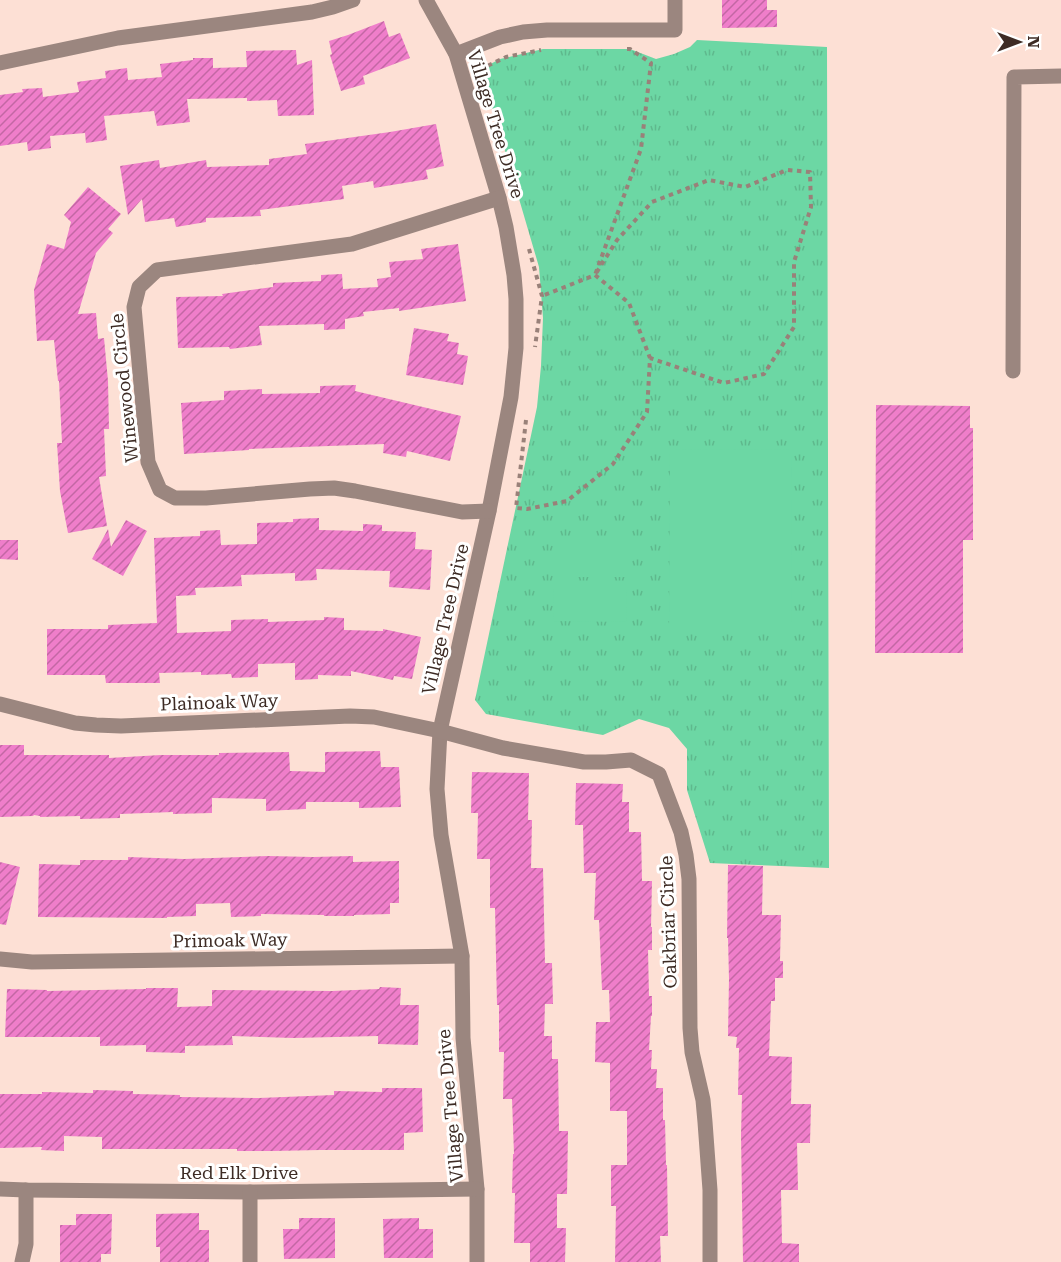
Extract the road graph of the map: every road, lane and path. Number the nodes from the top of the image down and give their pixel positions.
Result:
1 (353, 0) edge
2 (426, 0) edge
3 (675, 0) edge
4 (543, 49) dead end
5 (620, 49) dead end
6 (456, 54) junction
7 (0, 63) edge
8 (1061, 76) edge
9 (484, 81) dead end
10 (499, 198) junction
11 (527, 239) dead end
12 (595, 275) junction
13 (542, 296) junction
14 (534, 355) dead end
15 (650, 358) junction
16 (1012, 371) dead end
17 (527, 414) dead end
18 (489, 511) junction
19 (0, 704) edge
20 (440, 731) junction
21 (462, 956) junction
22 (0, 959) edge
23 (0, 1189) edge
24 (477, 1189) junction
25 (26, 1190) junction
26 (250, 1192) junction
27 (22, 1262) edge
28 (250, 1262) edge
29 (477, 1262) edge
30 (710, 1262) edge

1 - 7 street
2 - 6 street, Village Tree Drive
3 - 6 street
4 - 9 path
5 - 12 path
6 - 10 street, Village Tree Drive
8 - 16 street
10 - 18 street, Village Tree Drive
10 - 18 street, Winewood Circle
11 - 13 path
12 - 13 path
12 - 15 path
12 - 15 path
13 - 14 path
15 - 17 path
18 - 20 street, Village Tree Drive
19 - 20 street, Plainoak Way
20 - 21 street, Village Tree Drive
20 - 30 street, Oakbriar Circle
21 - 22 street, Primoak Way
21 - 24 street, Village Tree Drive
23 - 25 street, Red Elk Drive
24 - 26 street, Red Elk Drive
24 - 29 street, Village Tree Drive
25 - 26 street, Red Elk Drive
25 - 27 street
26 - 28 street

